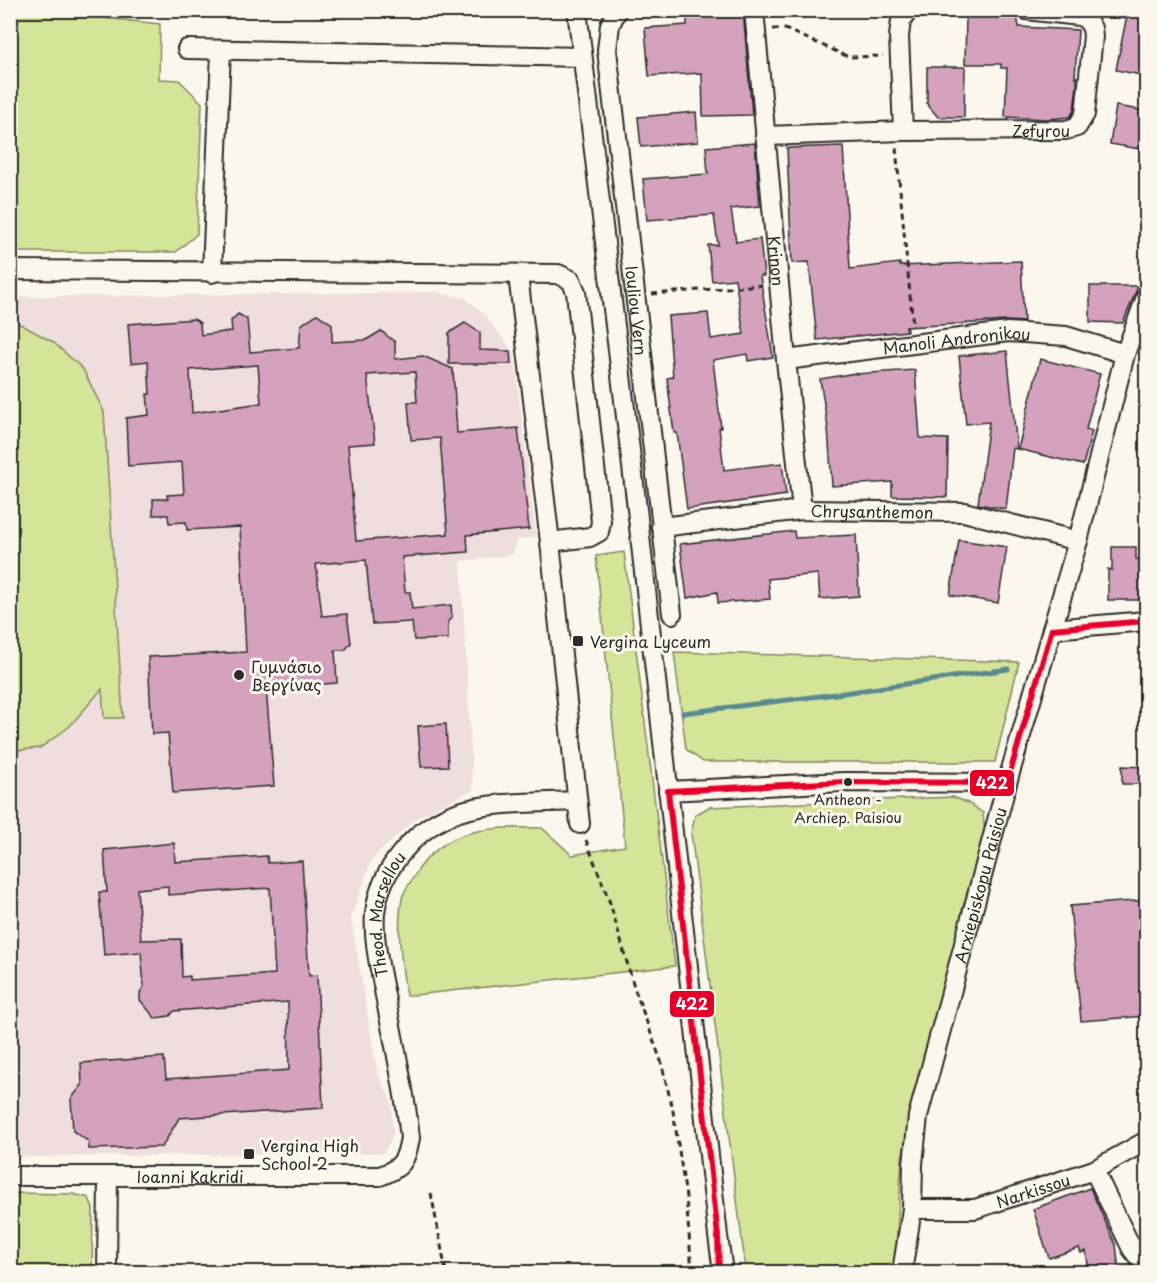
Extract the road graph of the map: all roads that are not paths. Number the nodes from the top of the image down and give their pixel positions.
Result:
1 (577, 10) edge
2 (617, 10) edge
3 (754, 10) edge
4 (909, 10) edge
5 (1026, 10) edge
6 (187, 48) dead end
7 (221, 50) junction
8 (582, 57) junction
9 (898, 131) junction
10 (765, 136) junction
11 (10, 270) edge
12 (212, 273) junction
13 (518, 275) junction
14 (1146, 297) edge
15 (1125, 354) junction
16 (786, 360) junction
17 (802, 510) junction
18 (661, 527) junction
19 (1078, 540) junction
20 (550, 542) junction
21 (672, 614) dead end
22 (1146, 621) edge
23 (1052, 629) junction
24 (1008, 783) junction
25 (668, 791) junction
26 (577, 801) junction
27 (580, 824) road end
28 (1146, 1142) edge
29 (402, 1164) joint
30 (1094, 1170) junction
31 (10, 1176) edge
32 (108, 1176) junction
33 (912, 1209) junction
34 (1146, 1267) edge
35 (106, 1272) edge
36 (721, 1272) edge
37 (902, 1272) edge

1 - 8 street
2 - 18 street, Iouliou Vern
3 - 10 street, Krinon
4 - 9 street
5 - 9 street, Zefyrou
6 - 7 street
7 - 8 street
7 - 12 street
8 - 25 street
9 - 10 street, Zefyrou
10 - 16 street, Krinon
11 - 12 street
12 - 13 street
13 - 20 street
13 - 20 street
14 - 15 street, Arxiepiskopu Paisiou
15 - 16 street, Manoli Andronikou
15 - 19 street, Arxiepiskopu Paisiou
16 - 17 street, Krinon
17 - 18 street, Chrysanthemon
17 - 19 street, Chrysanthemon
18 - 21 street, Iouliou Vern
19 - 23 street, Arxiepiskopu Paisiou
20 - 26 street
22 - 23 street
23 - 24 street, Arxiepiskopu Paisiou
24 - 25 street
24 - 33 street, Arxiepiskopu Paisiou
25 - 36 street
26 - 27 street
26 - 29 street, Theod. Marsellou
28 - 30 street, Narkissou
29 - 32 street, Ioanni Kakridi
30 - 33 street, Narkissou
30 - 34 street
31 - 32 street, Ioanni Kakridi
32 - 35 street
33 - 37 street, Arxiepiskopu Paisiou

